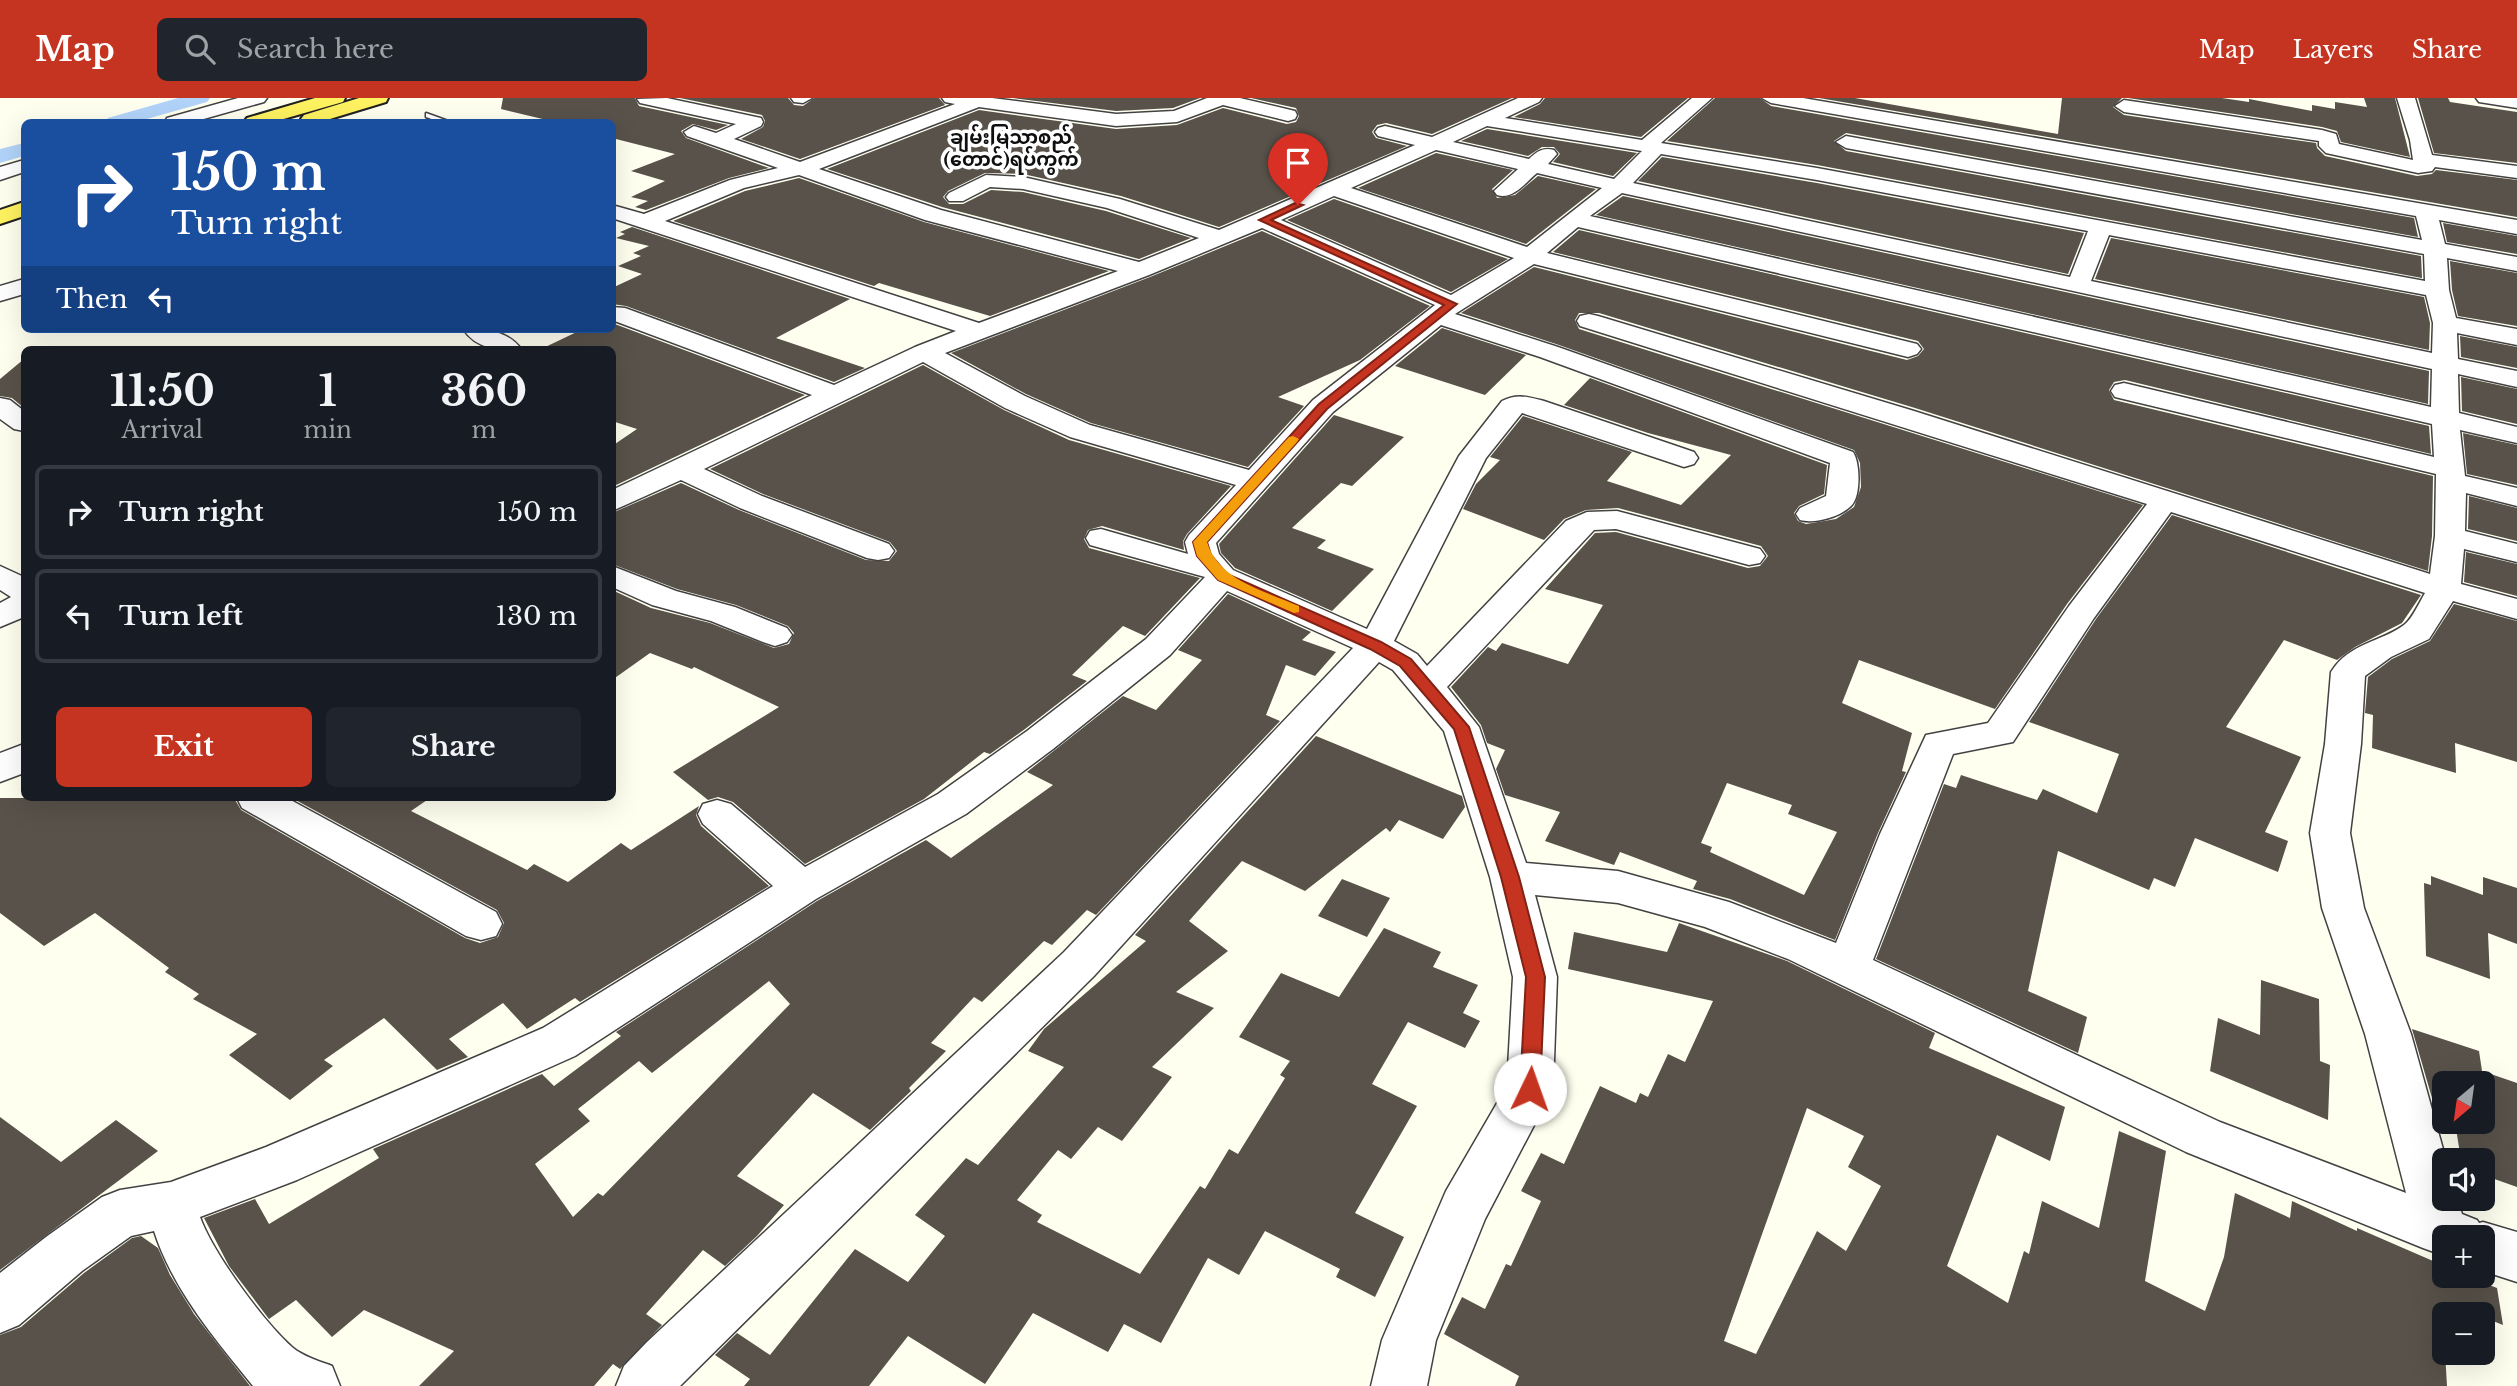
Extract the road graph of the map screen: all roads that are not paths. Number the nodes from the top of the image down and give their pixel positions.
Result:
1 (258, 98) edge
2 (336, 98) edge
3 (379, 98) edge
4 (950, 98) edge
5 (1533, 98) edge
6 (1703, 98) edge
7 (1771, 98) edge
8 (2406, 98) edge
9 (2485, 98) edge
10 (646, 99) edge
11 (1222, 99) edge
12 (974, 103) junction
13 (2517, 103) edge
14 (2124, 106) dead end
15 (1870, 114) junction
16 (429, 115) dead end
17 (1288, 115) dead end
18 (184, 119) edge
19 (264, 119) edge
20 (309, 119) edge
21 (439, 119) edge
22 (1485, 120) junction
23 (2269, 127) junction
24 (694, 132) dead end
25 (1385, 132) dead end
26 (1573, 134) junction
27 (717, 140) junction
28 (1846, 142) junction
29 (1433, 143) junction
30 (1651, 147) junction
31 (2424, 160) junction
32 (2136, 162) junction
33 (1532, 166) junction
34 (21, 167) edge
35 (1770, 167) junction
36 (803, 168) junction
37 (2517, 172) edge
38 (0, 174) edge
39 (1817, 174) junction
40 (1871, 185) junction
41 (1618, 186) junction
42 (1333, 189) junction
43 (1504, 191) dead end
44 (21, 194) edge
45 (956, 197) dead end
46 (0, 200) edge
47 (21, 210) edge
48 (1723, 210) junction
49 (616, 212) edge
50 (2426, 212) junction
51 (0, 217) edge
52 (1573, 219) junction
53 (645, 220) junction
54 (1264, 220) junction
55 (2517, 227) edge
56 (2101, 228) junction
57 (616, 231) edge
58 (1827, 231) junction
59 (1219, 237) junction
60 (1679, 245) junction
61 (2435, 249) junction
62 (1530, 256) junction
63 (2517, 264) edge
64 (1791, 269) junction
65 (1141, 270) junction
66 (1638, 282) junction
67 (2078, 285) junction
68 (21, 287) edge
69 (0, 294) edge
70 (2441, 307) junction
71 (1605, 308) junction
72 (1743, 309) junction
73 (1445, 310) junction
74 (616, 313) dead end
75 (976, 330) junction
76 (481, 333) edge
77 (2517, 337) edge
78 (1712, 339) junction
79 (503, 346) edge
80 (1908, 349) dead end
81 (924, 352) junction
82 (1549, 352) junction
83 (2445, 364) junction
84 (2517, 379) edge
85 (2124, 391) dead end
86 (836, 395) junction
87 (2445, 419) junction
88 (2517, 435) edge
89 (1685, 458) dead end
90 (684, 470) junction
91 (2450, 475) junction
92 (1255, 481) junction
93 (2517, 498) edge
94 (2165, 499) junction
95 (616, 500) edge
96 (1811, 514) dead end
97 (2450, 536) junction
98 (1101, 538) dead end
99 (878, 551) dead end
100 (2517, 553) edge
101 (1749, 556) dead end
102 (1218, 571) junction
103 (0, 576) edge
104 (616, 577) edge
105 (2444, 589) junction
106 (19, 605) edge
107 (2517, 609) edge
108 (775, 635) dead end
109 (1375, 645) junction
110 (1427, 687) junction
111 (21, 758) edge
112 (0, 769) edge
113 (261, 801) edge
114 (718, 814) dead end
115 (1510, 877) junction
116 (802, 888) junction
117 (481, 924) dead end
118 (1848, 968) junction
119 (171, 1205) junction
120 (2456, 1225) edge
121 (2432, 1227) edge
122 (2495, 1250) edge
123 (2517, 1258) edge
124 (0, 1307) edge
125 (312, 1386) edge
126 (644, 1386) edge
127 (1399, 1386) edge

1 - 18 street
2 - 19 main road
3 - 20 main road
4 - 12 street
5 - 22 street
6 - 30 street
7 - 15 street
8 - 31 street
9 - 13 street
10 - 27 street
11 - 12 street
11 - 17 street
12 - 36 street
14 - 23 street
15 - 28 street
15 - 32 street
16 - 21 lane
22 - 26 street
22 - 29 street
23 - 31 street
23 - 32 street
24 - 27 street
25 - 29 street
26 - 30 street
26 - 33 street
27 - 36 street
28 - 39 street
28 - 61 street
29 - 33 street
29 - 42 street
30 - 35 street
30 - 41 street
31 - 37 street
32 - 50 street
33 - 41 street
33 - 43 street
34 - 38 street
35 - 39 street
35 - 48 street
36 - 53 street
36 - 65 street
39 - 40 street
40 - 56 street
40 - 58 street
41 - 48 street
41 - 52 street
42 - 54 street
42 - 62 street
44 - 46 main road
45 - 59 street
47 - 51 main road
48 - 58 street
48 - 60 street
49 - 53 street
50 - 55 street
50 - 61 street
52 - 60 street
52 - 62 street
53 - 57 street
53 - 75 street
54 - 59 street
54 - 73 street
56 - 67 street
56 - 70 street
58 - 64 street
58 - 67 street
59 - 65 street
60 - 64 street
60 - 66 street
61 - 63 street
61 - 70 street
62 - 66 street
62 - 73 street
64 - 72 street
64 - 87 street
65 - 75 street
66 - 71 street
66 - 72 street
67 - 83 street
68 - 69 street
70 - 77 street
70 - 83 street
71 - 78 street
71 - 82 street
72 - 78 street
72 - 80 street
73 - 82 street
73 - 92 street
74 - 86 street
75 - 81 street
76 - 79 street
78 - 94 street
81 - 86 street
81 - 92 street
82 - 96 street
83 - 84 street
83 - 87 street
85 - 91 street
86 - 90 street
87 - 88 street
87 - 91 street
89 - 109 street
90 - 95 street
90 - 99 street
91 - 93 street
91 - 97 street
92 - 102 street
94 - 105 street
94 - 118 street
97 - 100 street
97 - 105 street
98 - 102 street
101 - 110 street
102 - 109 street
102 - 116 street
103 - 106 street
104 - 108 street
105 - 107 street
105 - 120 street
109 - 110 street
109 - 126 street
110 - 115 street
111 - 112 street
113 - 117 street
114 - 116 street
115 - 118 street
115 - 127 street
116 - 119 street
118 - 121 street
119 - 124 street
119 - 125 street
122 - 123 street

